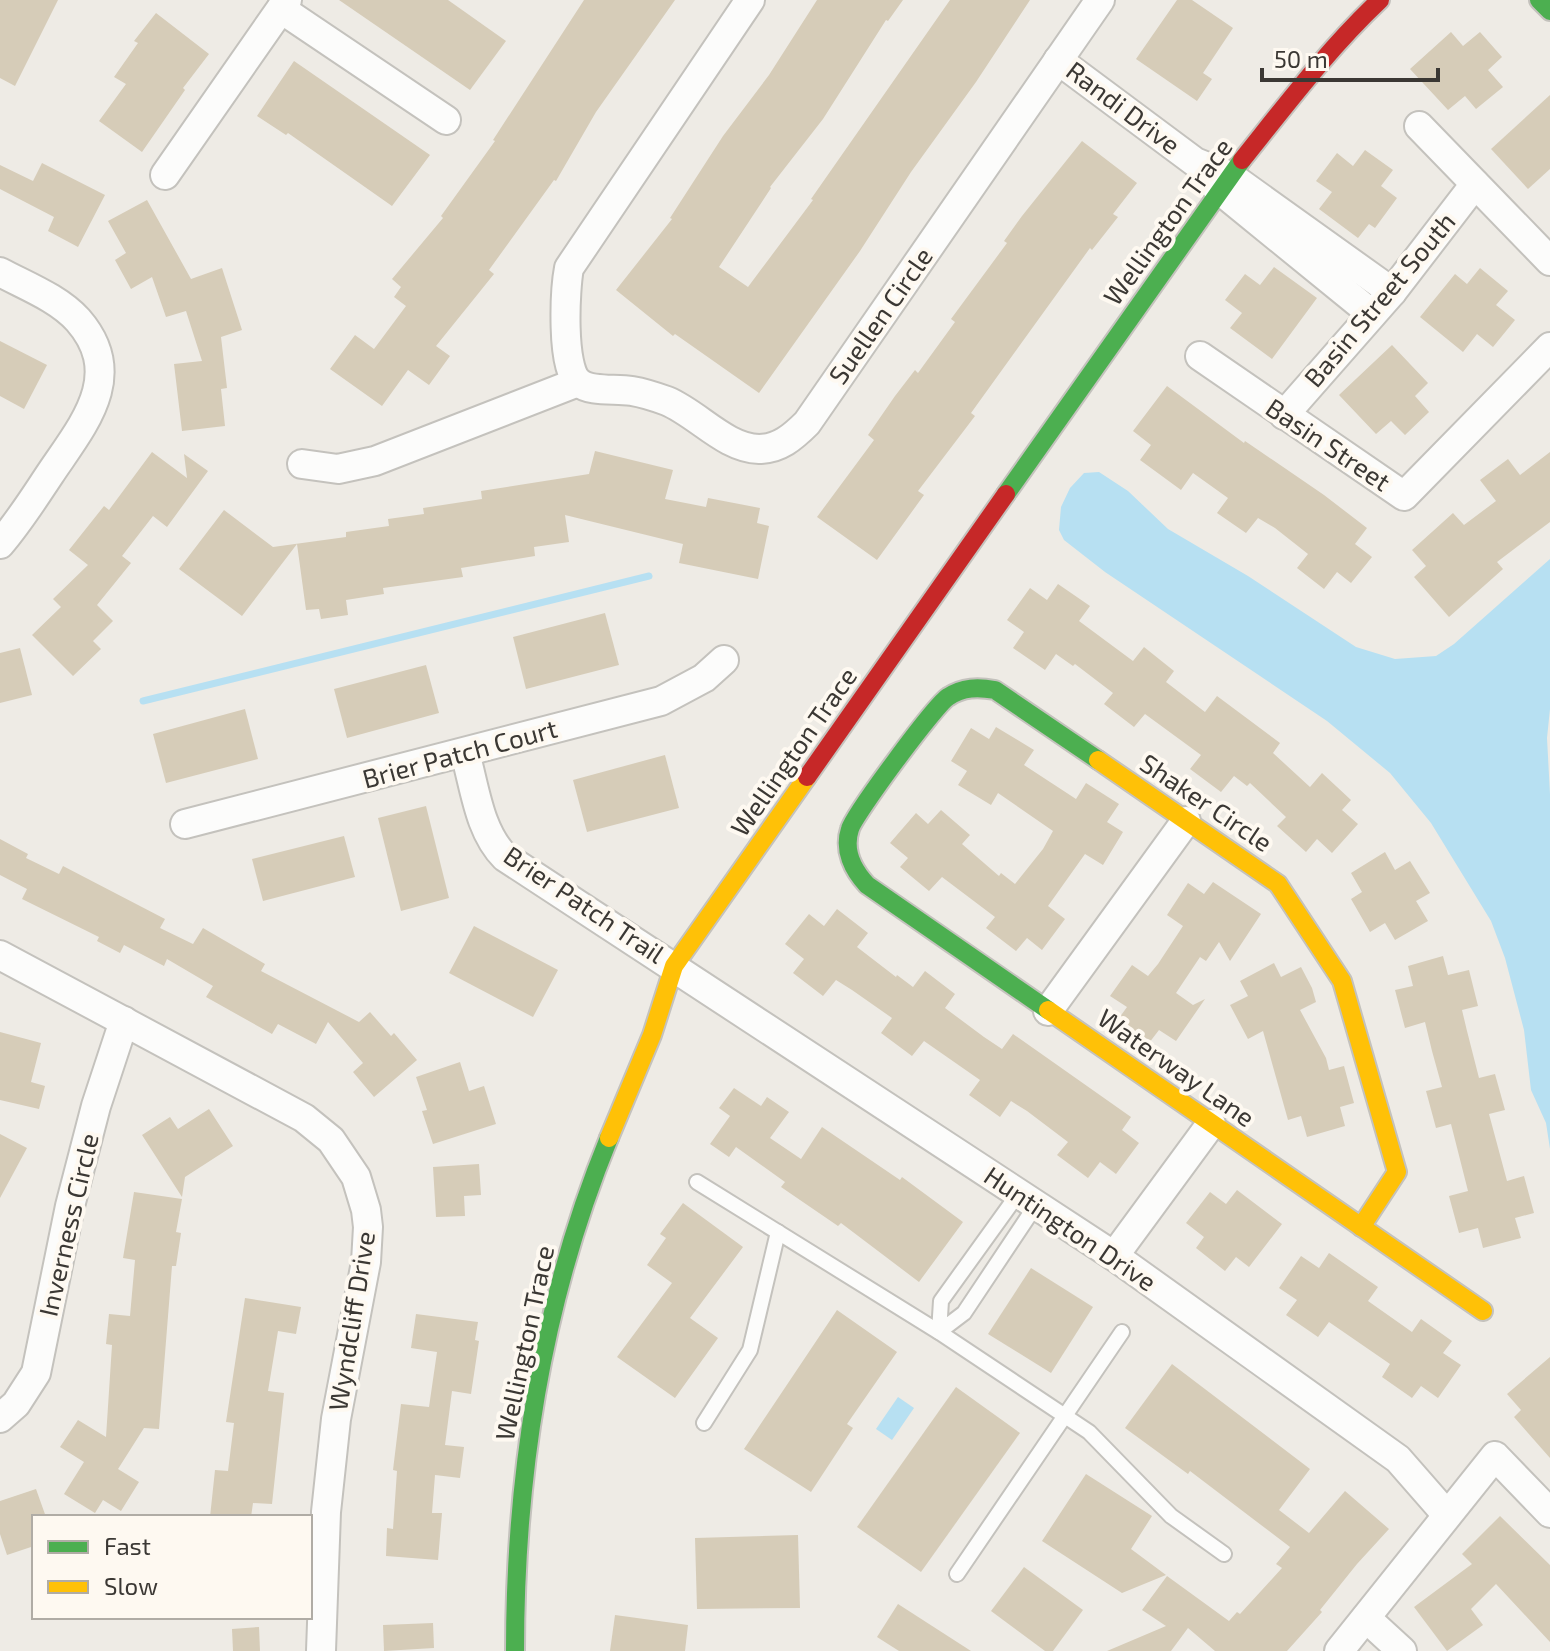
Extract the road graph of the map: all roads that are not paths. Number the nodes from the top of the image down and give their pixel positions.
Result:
1 (750, 0) edge
2 (1100, 0) edge
3 (1380, 0) edge
4 (1539, 0) edge
5 (284, 4) edge
6 (1550, 11) edge
7 (1058, 60) junction
8 (446, 120) dead end
9 (1419, 126) dead end
10 (165, 175) dead end
11 (1225, 184) junction
12 (1475, 184) junction
13 (1550, 261) edge
14 (0, 272) edge
15 (1392, 292) junction
16 (1372, 314) junction
17 (1550, 347) edge
18 (1200, 356) dead end
19 (578, 382) junction
20 (1284, 415) junction
21 (302, 464) dead end
22 (0, 544) edge
23 (724, 660) dead end
24 (465, 753) junction
25 (1186, 821) junction
26 (185, 824) dead end
27 (848, 860) joint
28 (0, 955) edge
29 (674, 966) junction
30 (1048, 1011) junction
31 (124, 1021) junction
32 (1211, 1124) junction
33 (697, 1182) dead end
34 (1027, 1199) junction
35 (1361, 1227) junction
36 (778, 1232) junction
37 (1114, 1256) junction
38 (1483, 1311) dead end
39 (939, 1332) junction
40 (1122, 1332) dead end
41 (1065, 1416) junction
42 (0, 1418) edge
43 (704, 1423) dead end
44 (1550, 1513) edge
45 (1447, 1515) junction
46 (1224, 1554) dead end
47 (957, 1574) dead end
48 (1366, 1618) junction
49 (321, 1651) edge
50 (515, 1651) edge
51 (1339, 1651) edge
52 (1402, 1651) edge

1 - 19 street
2 - 7 street, Suellen Circle
3 - 11 street, Wellington Trace
4 - 6 street
5 - 8 street
5 - 10 street
7 - 11 street, Randi Drive
7 - 19 street, Suellen Circle
9 - 12 street
11 - 15 street
11 - 16 street
11 - 29 street, Wellington Trace
12 - 13 street
12 - 15 street, Basin Street South
14 - 22 street
15 - 16 street, Basin Street South
16 - 20 street, Basin Street South
17 - 20 street, Basin Street
18 - 20 street, Basin Street
19 - 21 street
23 - 24 street, Brier Patch Court
24 - 26 street, Brier Patch Court
24 - 29 street, Brier Patch Trail
25 - 27 street, Shaker Circle
25 - 30 street
25 - 35 street, Shaker Circle
27 - 30 street, Waterway Lane
28 - 31 street, Wyndcliff Drive
29 - 34 street, Huntington Drive
29 - 50 street, Wellington Trace
30 - 32 street, Waterway Lane
31 - 42 street, Inverness Circle
31 - 49 street, Wyndcliff Drive
32 - 35 street, Waterway Lane
32 - 37 street
33 - 36 lane
34 - 37 street, Huntington Drive
34 - 39 lane
34 - 39 lane
35 - 38 street, Waterway Lane
36 - 39 lane
36 - 43 lane
37 - 45 street, Huntington Drive
39 - 41 lane
40 - 41 lane
41 - 46 lane
41 - 47 lane
44 - 45 street
45 - 48 street
48 - 51 street
48 - 52 street

